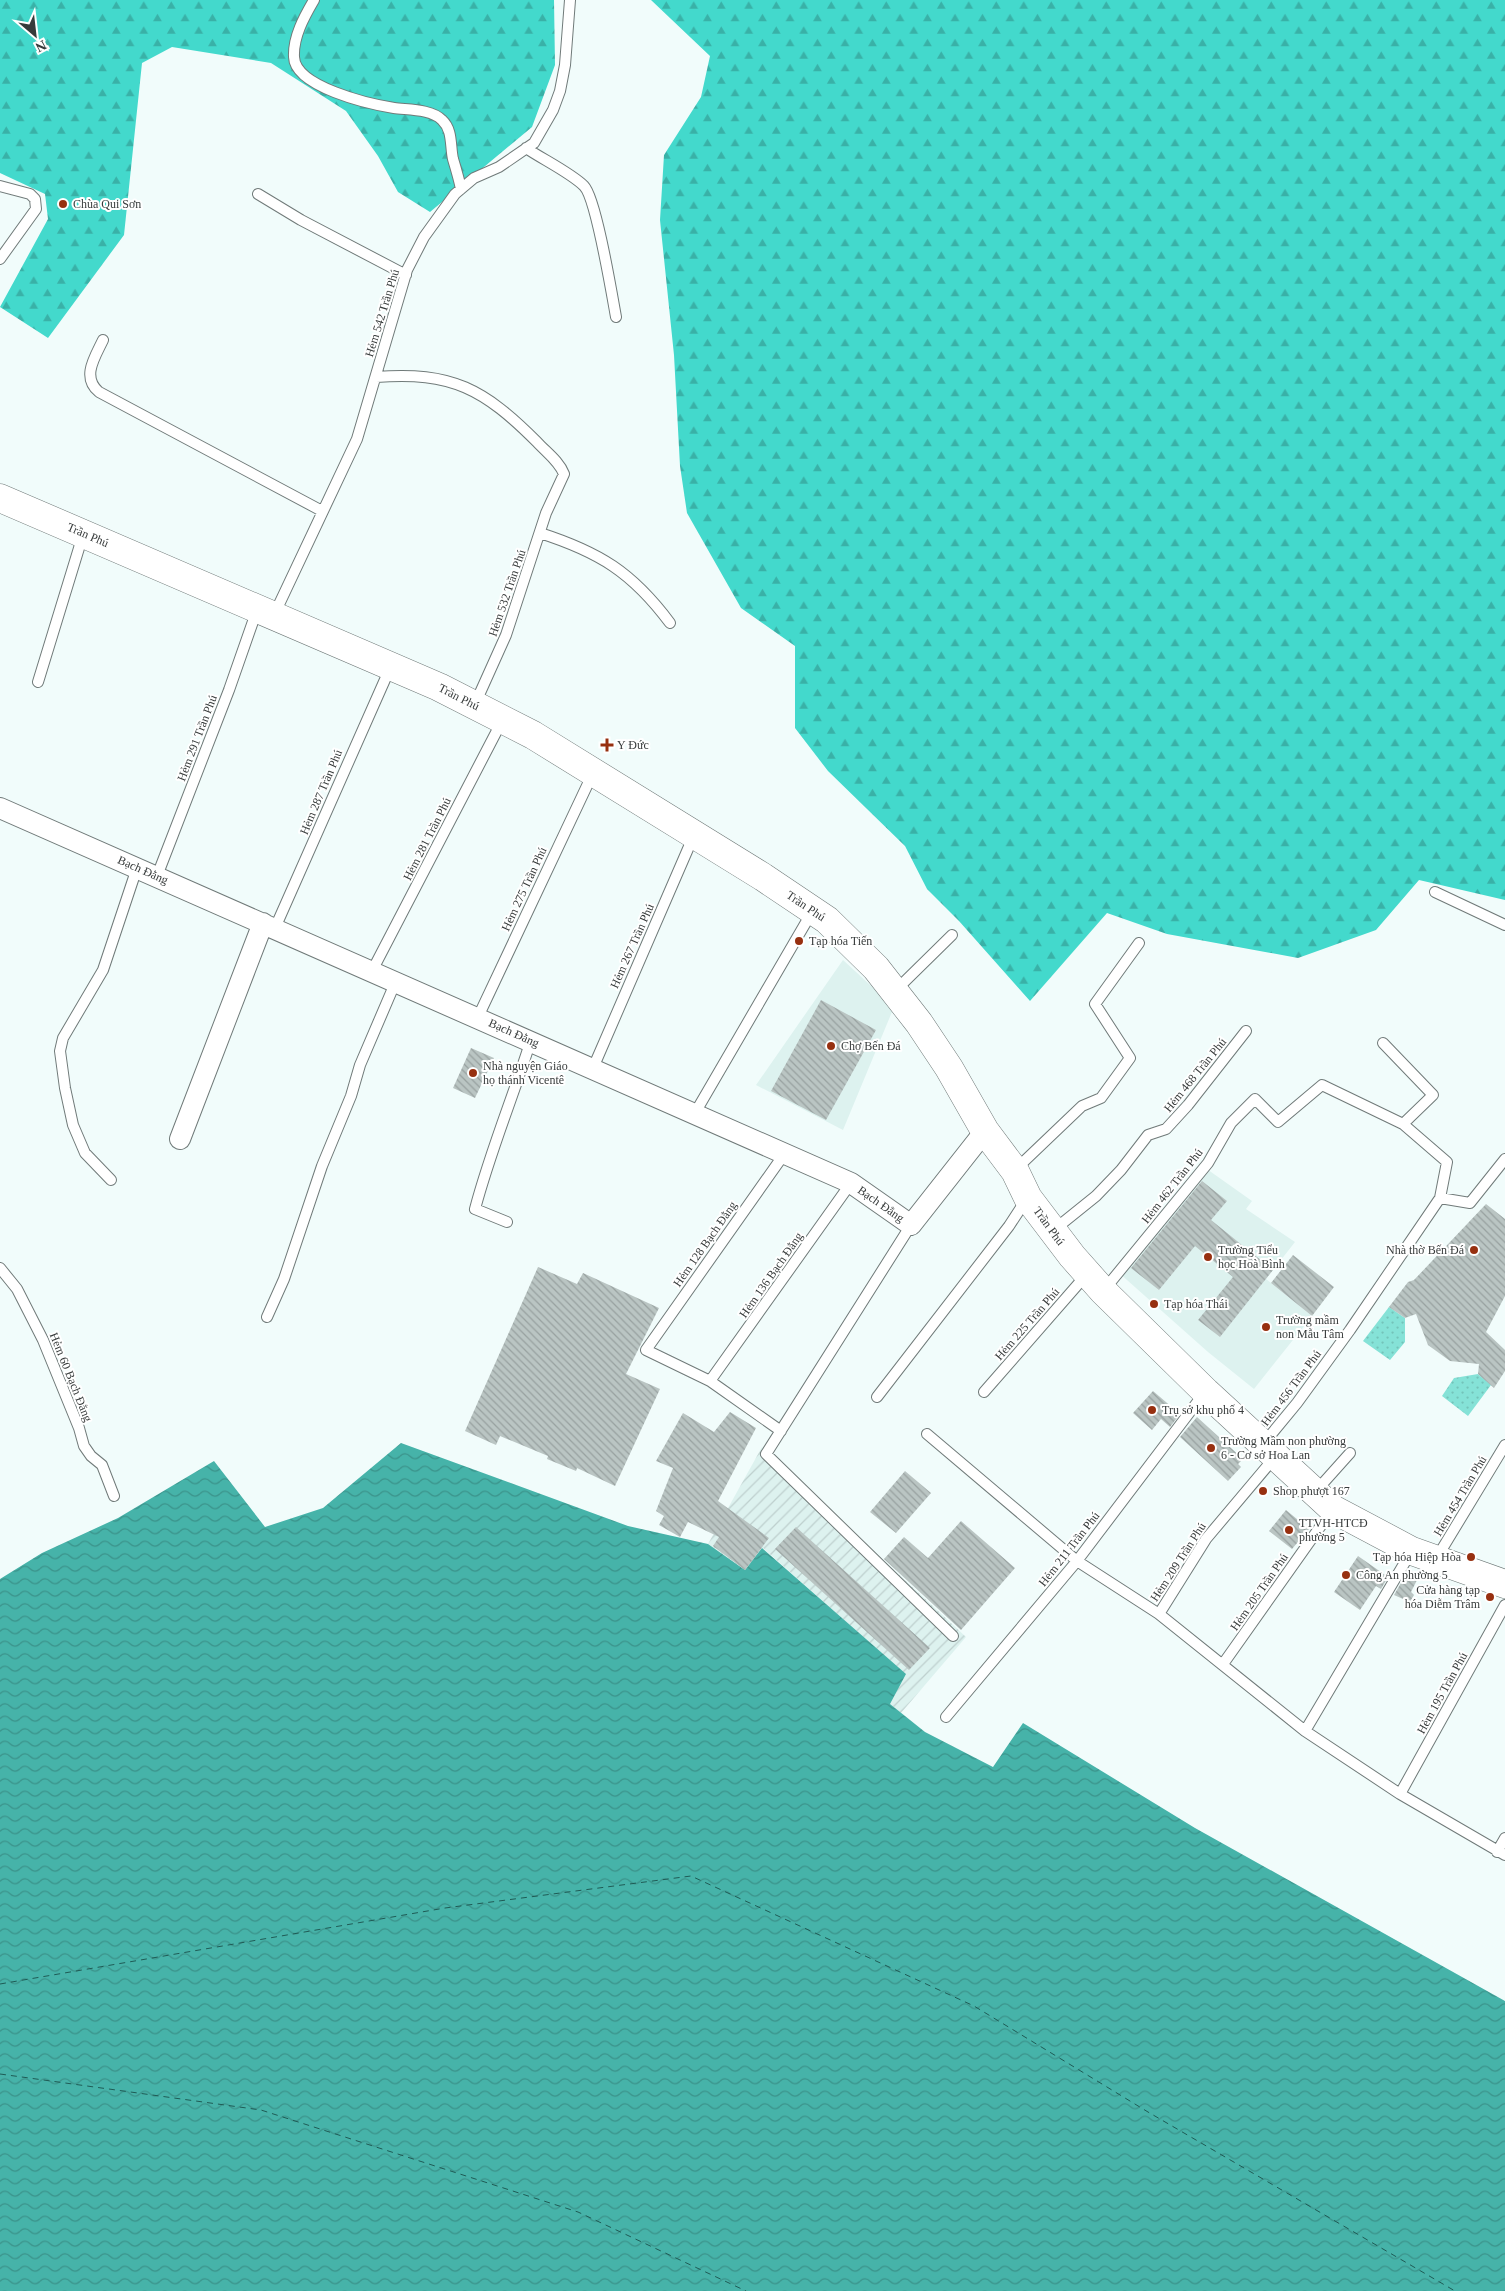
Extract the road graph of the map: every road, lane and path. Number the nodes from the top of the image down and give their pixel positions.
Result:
1 (314, 0) edge
2 (570, 0) edge
3 (526, 148) junction
4 (0, 186) edge
5 (461, 189) junction
6 (258, 194) dead end
7 (0, 259) edge
8 (406, 275) junction
9 (616, 317) dead end
10 (102, 340) dead end
11 (376, 377) junction
12 (0, 498) edge
13 (322, 511) junction
14 (540, 533) junction
15 (84, 534) junction
16 (266, 612) junction
17 (670, 623) dead end
18 (391, 666) junction
19 (38, 682) dead end
20 (474, 705) junction
21 (503, 720) junction
22 (594, 772) junction
23 (0, 808) edge
24 (694, 835) junction
25 (137, 868) junction
26 (157, 876) junction
27 (1435, 892) dead end
28 (813, 911) junction
29 (269, 925) junction
30 (1505, 926) edge
31 (952, 935) dead end
32 (1139, 943) dead end
33 (372, 971) junction
34 (396, 981) junction
35 (894, 992) junction
36 (478, 1017) junction
37 (1246, 1031) dead end
38 (531, 1040) junction
39 (1382, 1043) dead end
40 (593, 1068) junction
41 (696, 1114) junction
42 (1403, 1124) junction
43 (985, 1131) junction
44 (180, 1139) dead end
45 (785, 1153) junction
46 (1505, 1159) edge
47 (1015, 1171) junction
48 (111, 1180) dead end
49 (851, 1183) junction
50 (1028, 1198) junction
51 (1440, 1198) junction
52 (507, 1222) dead end
53 (911, 1225) junction
54 (1052, 1232) junction
55 (0, 1268) edge
56 (1095, 1282) junction
57 (267, 1317) dead end
58 (710, 1381) junction
59 (984, 1392) dead end
60 (1206, 1392) junction
61 (877, 1397) dead end
62 (781, 1431) junction
63 (927, 1434) dead end
64 (1505, 1445) edge
65 (1270, 1450) junction
66 (1350, 1453) dead end
67 (114, 1496) dead end
68 (1323, 1502) junction
69 (1424, 1556) junction
70 (1077, 1561) junction
71 (1505, 1584) edge
72 (1505, 1604) edge
73 (1159, 1614) junction
74 (953, 1636) dead end
75 (1223, 1664) junction
76 (946, 1717) dead end
77 (1305, 1731) junction
78 (1400, 1794) junction
79 (1505, 1838) edge
80 (1501, 1854) edge

1 - 5 lane
2 - 3 lane, Hẻm 542 Trần Phú
3 - 5 lane, Hẻm 542 Trần Phú
3 - 9 lane
4 - 7 lane
5 - 8 lane, Hẻm 542 Trần Phú
6 - 8 lane
8 - 11 lane, Hẻm 542 Trần Phú
10 - 13 lane
11 - 13 lane, Hẻm 542 Trần Phú
11 - 14 lane, Hẻm 532 Trần Phú
12 - 15 main road, Trần Phú
13 - 16 lane, Hẻm 542 Trần Phú
14 - 17 lane
14 - 20 lane, Hẻm 532 Trần Phú
15 - 16 main road, Trần Phú
15 - 19 lane
16 - 18 main road, Trần Phú
16 - 26 lane, Hẻm 291 Trần Phú
18 - 20 main road, Trần Phú
18 - 29 lane, Hẻm 287 Trần Phú
20 - 21 main road, Trần Phú
21 - 22 main road, Trần Phú
21 - 33 lane, Hẻm 281 Trần Phú
22 - 24 main road, Trần Phú
22 - 36 lane, Hẻm 275 Trần Phú
23 - 25 street, Bạch Đằng
24 - 28 main road, Trần Phú
24 - 40 lane, Hẻm 267 Trần Phú
25 - 26 street, Bạch Đằng
25 - 48 lane
26 - 29 street, Bạch Đằng
27 - 30 lane
28 - 35 main road, Trần Phú
28 - 41 lane
29 - 33 street, Bạch Đằng
29 - 44 street
31 - 35 lane
32 - 47 lane
33 - 34 street, Bạch Đằng
34 - 36 street, Bạch Đằng
34 - 57 lane
35 - 43 main road, Trần Phú
36 - 38 street, Bạch Đằng
37 - 54 lane, Hẻm 468 Trần Phú
38 - 40 street, Bạch Đằng
38 - 52 lane
39 - 42 lane
40 - 41 street, Bạch Đằng
41 - 45 street, Bạch Đằng
42 - 51 lane, Hẻm 462 Trần Phú
42 - 56 lane, Hẻm 462 Trần Phú
43 - 47 main road, Trần Phú
43 - 53 street, Bạch Đằng
45 - 49 street, Bạch Đằng
45 - 58 lane, Hẻm 128 Bạch Đằng
46 - 51 lane
47 - 50 main road, Trần Phú
49 - 53 street, Bạch Đằng
49 - 58 lane, Hẻm 136 Bạch Đằng
50 - 54 main road, Trần Phú
50 - 61 lane
51 - 65 lane, Hẻm 456 Trần Phú
53 - 62 lane
54 - 56 main road, Trần Phú
55 - 67 lane, Hẻm 60 Bạch Đằng
56 - 59 lane, Hẻm 225 Trần Phú
56 - 60 main road, Trần Phú
58 - 62 lane
60 - 65 main road, Trần Phú
60 - 70 lane, Hẻm 211 Trần Phú
62 - 74 lane
63 - 70 lane
64 - 69 lane, Hẻm 454 Trần Phú
65 - 68 main road, Trần Phú
65 - 73 lane, Hẻm 209 Trần Phú
66 - 68 lane, Hẻm 205 Trần Phú
68 - 69 main road, Trần Phú
68 - 75 lane, Hẻm 205 Trần Phú
69 - 71 main road, Trần Phú
69 - 77 lane, Hẻm 454 Trần Phú
70 - 73 lane
70 - 76 lane, Hẻm 211 Trần Phú
72 - 78 lane, Hẻm 195 Trần Phú
73 - 75 lane
75 - 77 lane
77 - 78 lane
78 - 80 lane
79 - 80 lane

